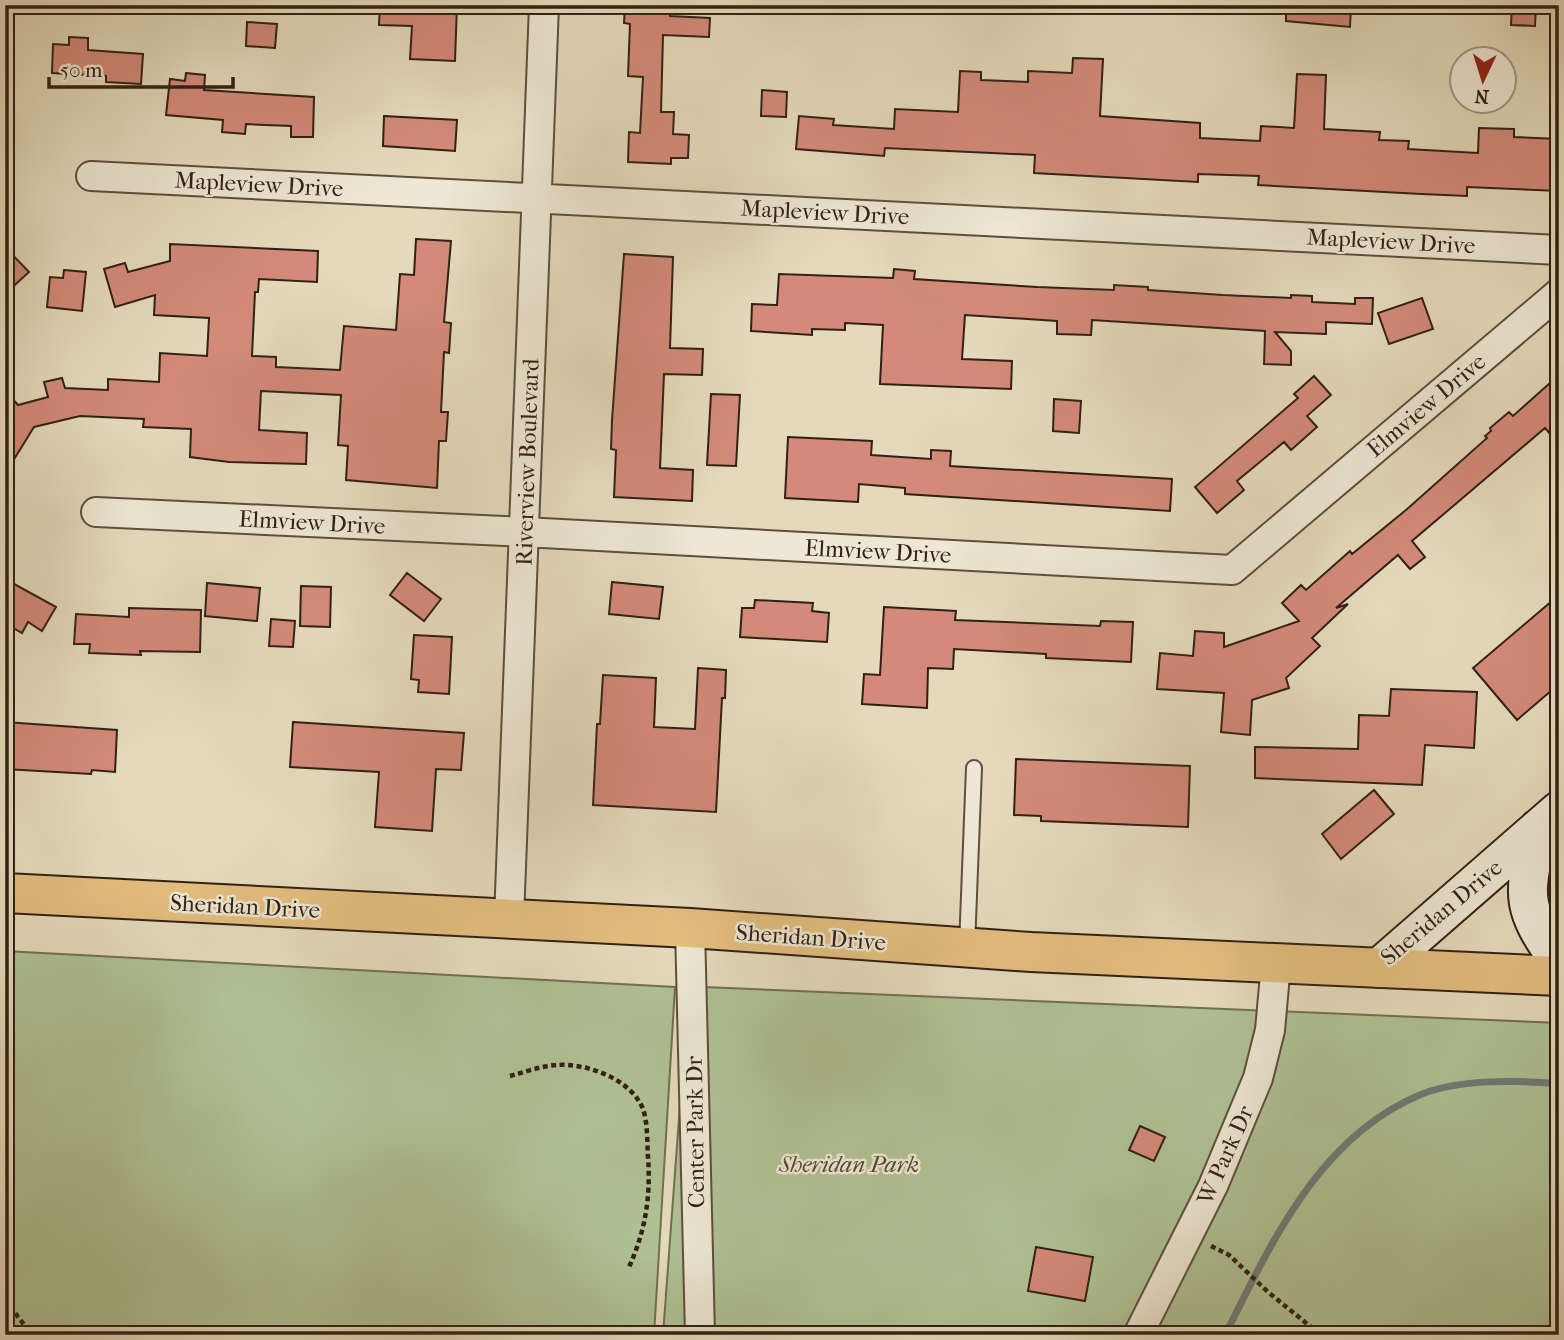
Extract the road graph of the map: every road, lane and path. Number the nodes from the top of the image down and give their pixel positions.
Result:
1 (544, 5) edge
2 (91, 176) dead end
3 (536, 197) junction
4 (1559, 250) edge
5 (1559, 293) edge
6 (96, 512) dead end
7 (524, 532) junction
8 (974, 768) dead end
9 (1548, 820) edge
10 (5, 894) edge
11 (509, 919) junction
12 (690, 928) junction
13 (967, 947) junction
14 (1559, 960) edge
15 (1276, 964) junction
16 (1379, 968) junction
17 (1559, 976) edge
18 (510, 1076) dead end
19 (1236, 1261) dead end
20 (629, 1268) dead end
21 (5, 1300) edge
22 (1311, 1326) dead end
23 (32, 1335) edge
24 (700, 1335) edge
25 (1138, 1335) edge

1 - 3 street, Riverview Boulevard
2 - 3 street, Mapleview Drive
3 - 4 street, Mapleview Drive
3 - 7 street, Riverview Boulevard
5 - 7 street, Elmview Drive
6 - 7 street, Elmview Drive
7 - 11 street, Riverview Boulevard
8 - 13 lane
9 - 14 main road
9 - 16 main road, Sheridan Drive
10 - 11 main road, Sheridan Drive
11 - 12 main road, Sheridan Drive
12 - 13 main road, Sheridan Drive
12 - 24 street, Center Park Dr
13 - 15 main road, Sheridan Drive
15 - 16 main road, Sheridan Drive
15 - 25 street, W Park Dr
16 - 17 main road
18 - 20 path
19 - 22 path
21 - 23 path

